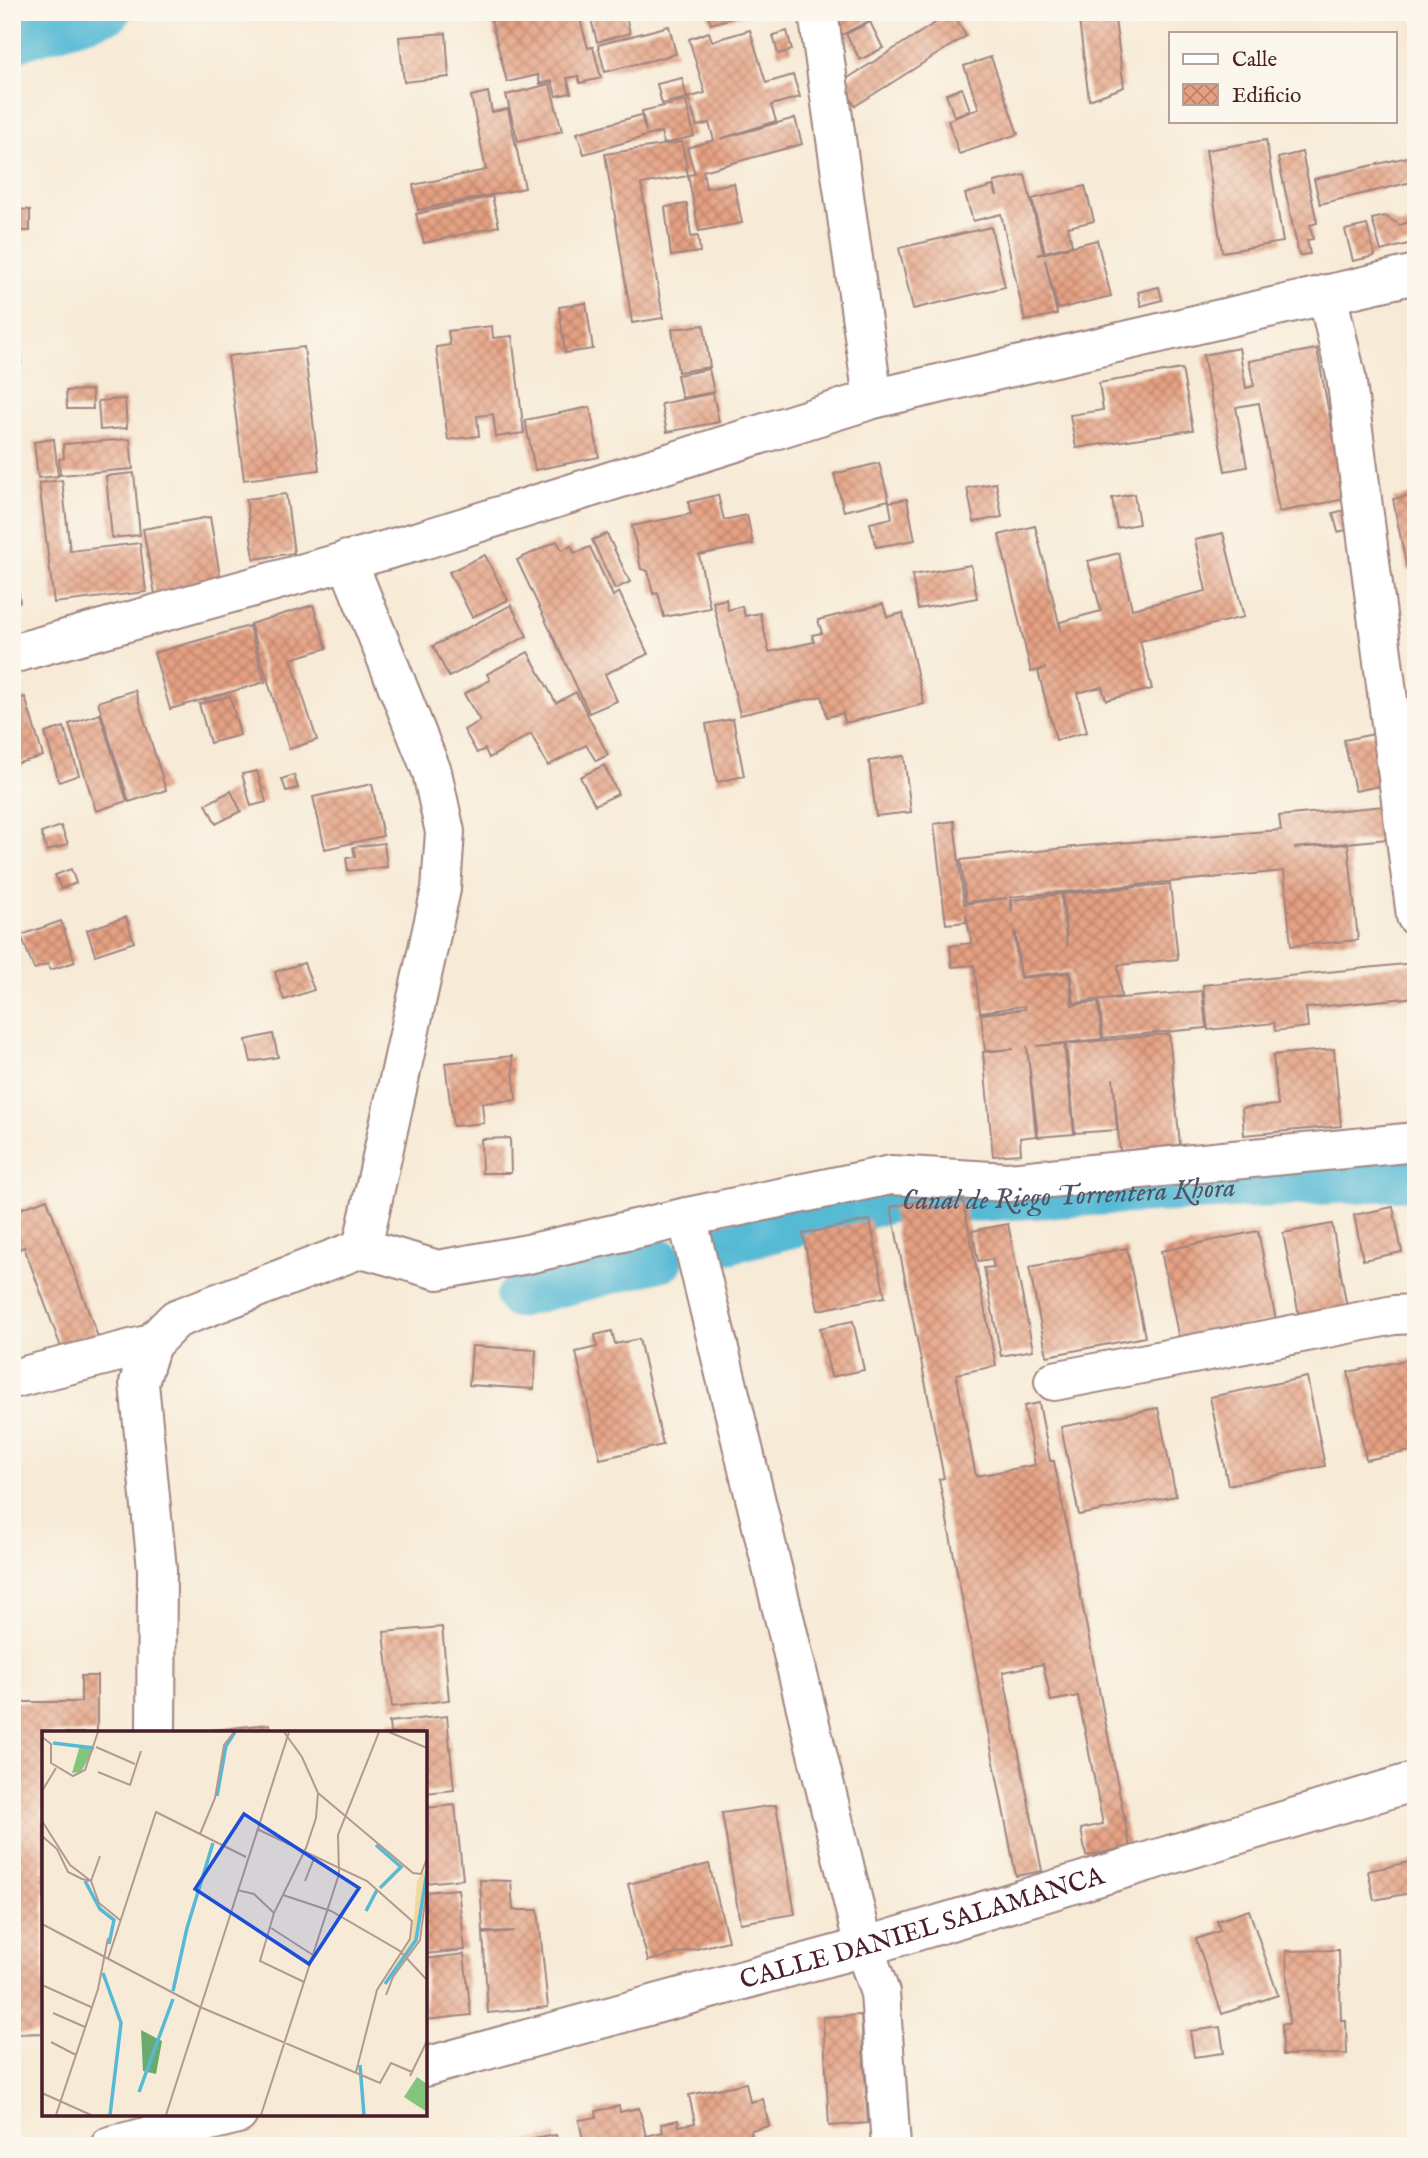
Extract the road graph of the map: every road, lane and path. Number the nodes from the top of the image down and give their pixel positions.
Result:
1 (818, 12) edge
2 (1416, 274) edge
3 (1328, 294) junction
4 (873, 399) junction
5 (347, 560) junction
6 (12, 654) edge
7 (1416, 915) edge
8 (1416, 1142) edge
9 (687, 1217) junction
10 (362, 1248) junction
11 (1416, 1314) edge
12 (151, 1344) junction
13 (12, 1379) edge
14 (1054, 1381) dead end
15 (156, 1731) edge
16 (1416, 1781) edge
17 (864, 1948) junction
18 (427, 2066) edge
19 (221, 2116) edge
20 (152, 2124) edge
21 (110, 2146) edge
22 (891, 2146) edge

1 - 4 street
2 - 3 street
3 - 4 street
3 - 7 street
4 - 5 street
5 - 6 street
5 - 10 street
8 - 9 street
9 - 10 street
9 - 17 street
10 - 12 street
11 - 14 street
12 - 13 street
12 - 15 street
16 - 17 street, CALLE DANIEL SALAMANCA
17 - 18 street, CALLE DANIEL SALAMANCA
17 - 22 street
19 - 20 street
20 - 21 street

